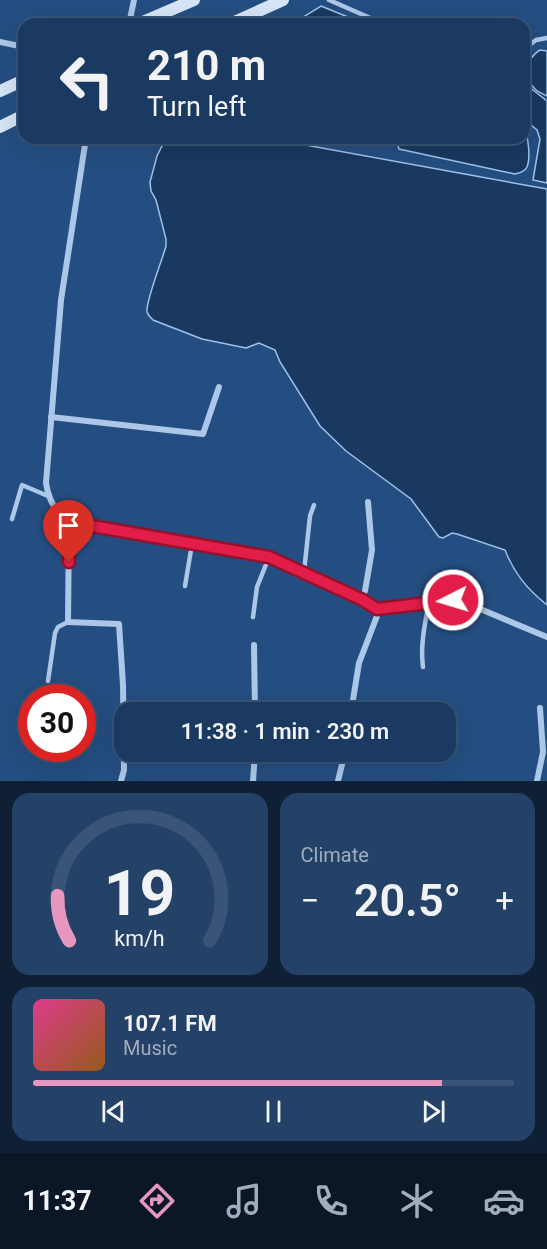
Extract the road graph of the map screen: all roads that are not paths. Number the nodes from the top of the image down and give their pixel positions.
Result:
1 (134, 0) edge
2 (194, 0) edge
3 (283, 0) edge
4 (329, 0) edge
5 (130, 18) edge
6 (152, 18) edge
7 (243, 18) edge
8 (370, 18) edge
9 (547, 38) edge
10 (0, 42) edge
11 (530, 44) edge
12 (18, 46) edge
13 (18, 83) edge
14 (0, 91) edge
15 (18, 118) edge
16 (0, 127) edge
17 (85, 144) edge
18 (219, 387) dead end
19 (51, 417) junction
20 (48, 496) junction
21 (368, 502) dead end
22 (314, 505) dead end
23 (12, 519) dead end
24 (69, 522) junction
25 (192, 544) junction
26 (269, 557) junction
27 (304, 572) junction
28 (185, 586) dead end
29 (364, 596) junction
30 (429, 602) junction
31 (377, 609) junction
32 (253, 616) dead end
33 (68, 622) junction
34 (547, 637) edge
35 (254, 645) dead end
36 (423, 668) dead end
37 (48, 681) dead end
38 (255, 702) edge
39 (353, 702) edge
40 (540, 708) dead end
41 (254, 762) edge
42 (343, 762) edge
43 (121, 781) edge
44 (253, 781) edge
45 (338, 781) edge
46 (537, 781) edge

1 - 5 street
2 - 6 main road
3 - 7 main road
4 - 8 lane
9 - 11 lane
10 - 12 street
13 - 14 main road
15 - 16 main road
17 - 19 street
18 - 19 street
19 - 20 street
20 - 23 lane
20 - 24 street
21 - 29 street
22 - 27 lane
24 - 25 street
24 - 33 street
25 - 26 street
25 - 28 lane
26 - 27 street
26 - 32 lane
27 - 29 street
29 - 31 street
30 - 31 street
30 - 34 street
30 - 36 lane
31 - 39 street
33 - 37 lane
33 - 43 street
35 - 38 street
40 - 46 street
41 - 44 street
42 - 45 street

